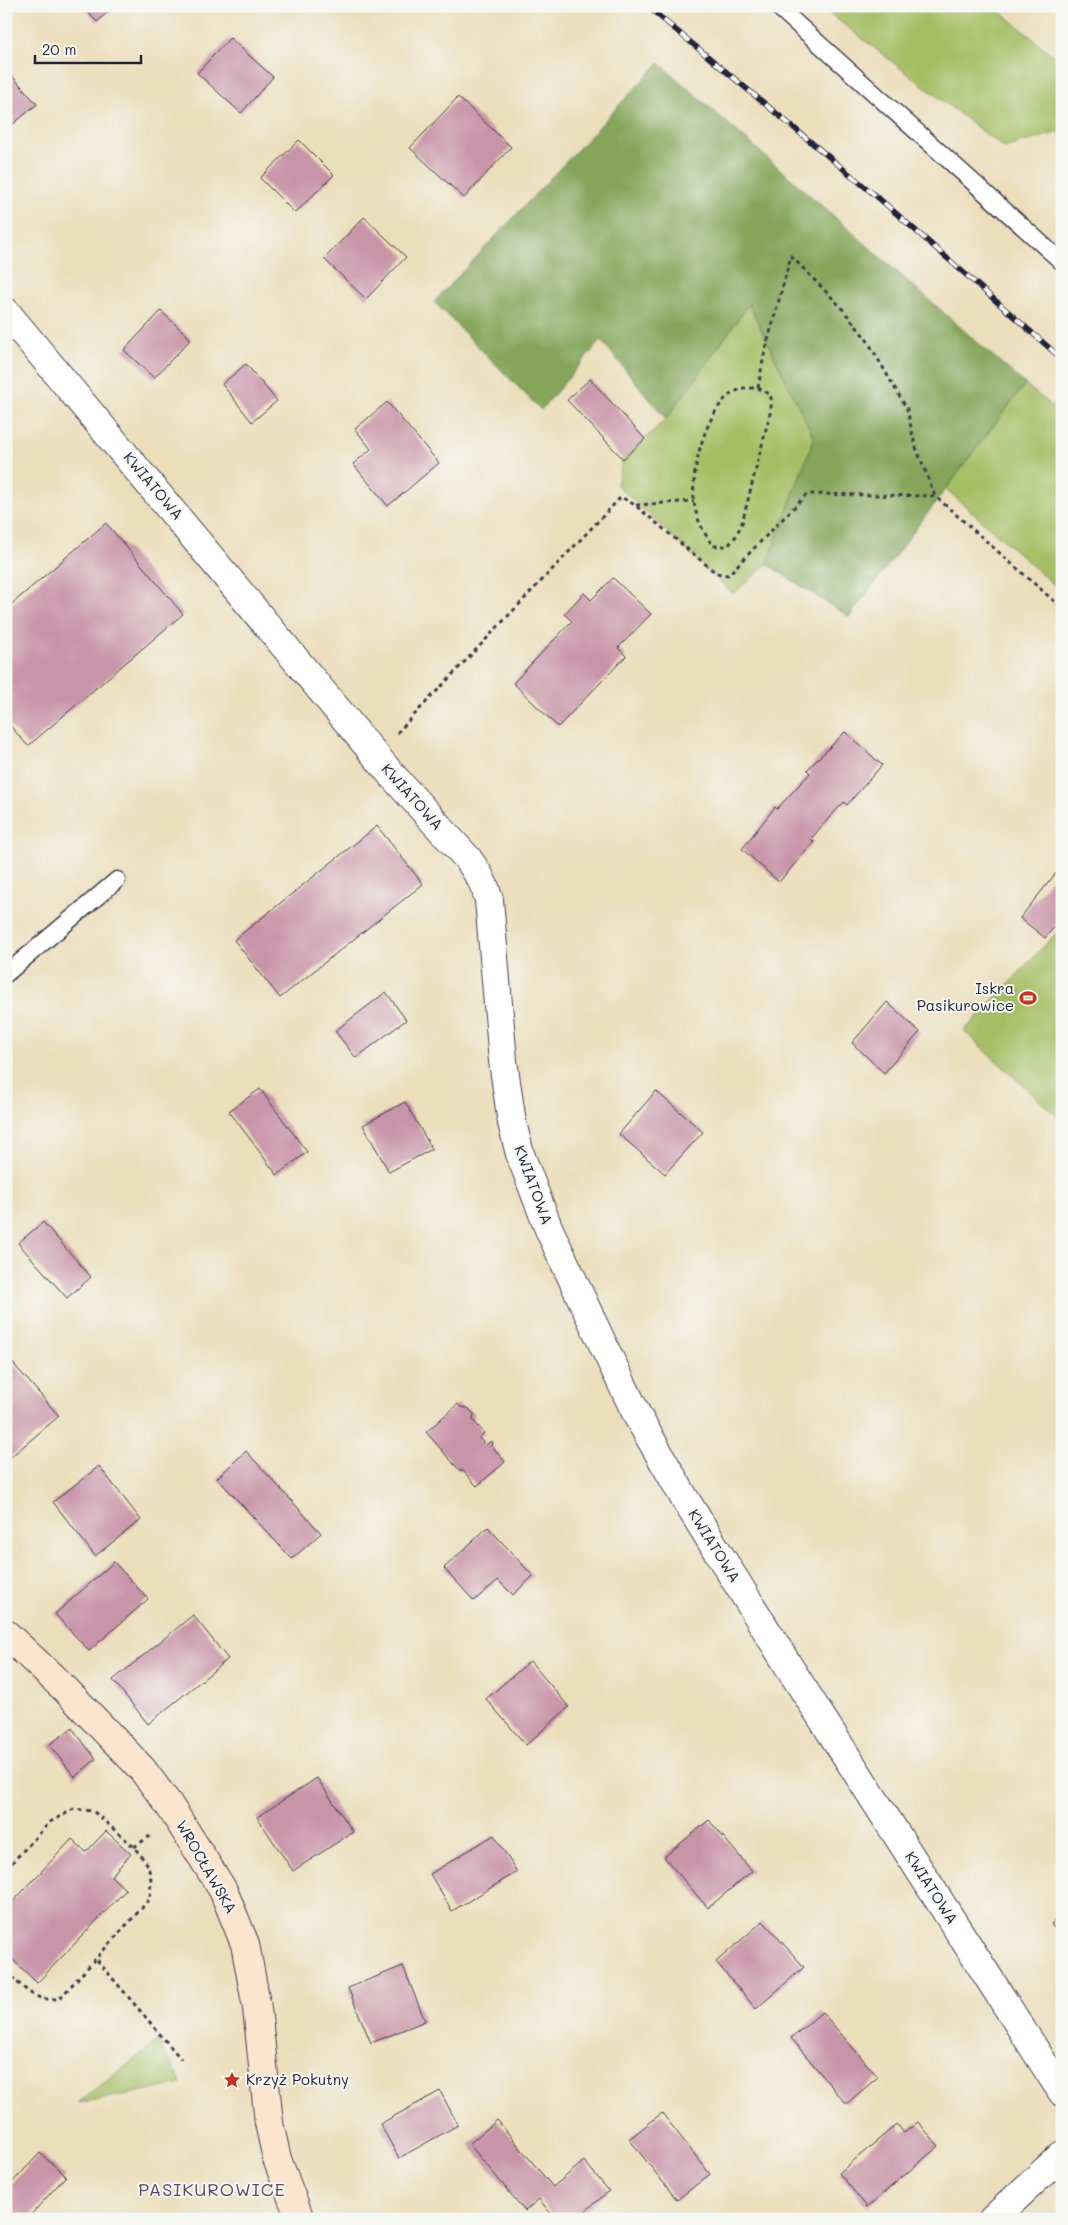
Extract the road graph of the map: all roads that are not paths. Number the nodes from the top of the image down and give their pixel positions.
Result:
1 (777, 6) edge
2 (1062, 262) edge
3 (6, 312) edge
4 (117, 880) dead end
5 (6, 974) edge
6 (6, 1634) edge
7 (1062, 2092) edge
8 (1062, 2155) edge
9 (300, 2219) edge
10 (992, 2219) edge

1 - 2 lane
3 - 7 street, KWIATOWA
4 - 5 lane
6 - 9 street, WROCŁAWSKA
8 - 10 street

